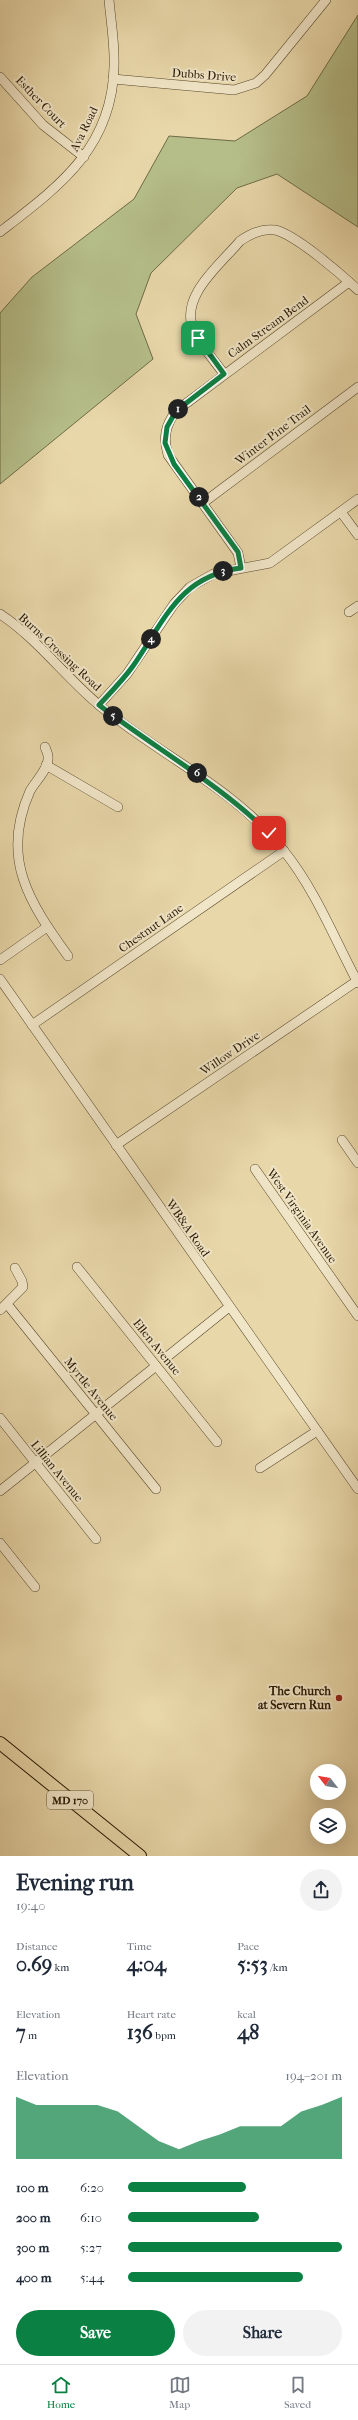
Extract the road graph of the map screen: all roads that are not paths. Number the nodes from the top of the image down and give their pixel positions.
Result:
1 (109, 0) edge
2 (326, 0) edge
3 (0, 77) edge
4 (113, 78) junction
5 (84, 156) junction
6 (0, 232) edge
7 (349, 282) junction
8 (358, 290) edge
9 (224, 374) junction
10 (358, 387) edge
11 (358, 499) edge
12 (203, 502) junction
13 (341, 512) junction
14 (358, 535) edge
15 (241, 568) junction
16 (358, 606) edge
17 (349, 612) dead end
18 (0, 614) edge
19 (99, 705) junction
20 (45, 747) dead end
21 (46, 765) junction
22 (118, 807) dead end
23 (284, 851) junction
24 (47, 926) junction
25 (68, 956) dead end
26 (0, 960) edge
27 (0, 979) edge
28 (357, 982) edge
29 (32, 1025) junction
30 (342, 1140) dead end
31 (116, 1145) junction
32 (358, 1163) edge
33 (255, 1169) dead end
34 (77, 1267) dead end
35 (15, 1268) dead end
36 (4, 1307) edge
37 (229, 1307) junction
38 (358, 1316) edge
39 (168, 1356) dead end
40 (156, 1366) junction
41 (96, 1415) junction
42 (0, 1418) edge
43 (317, 1431) junction
44 (217, 1442) dead end
45 (36, 1463) junction
46 (260, 1468) dead end
47 (156, 1489) dead end
48 (358, 1489) edge
49 (0, 1491) edge
50 (96, 1539) dead end
51 (0, 1543) edge
52 (35, 1587) dead end
53 (0, 1744) edge
54 (140, 1856) edge

1 - 4 street, Ava Road
2 - 4 street, Dubbs Drive
3 - 5 street, Esther Court
4 - 5 street, Ava Road
5 - 6 street, Ava Road
7 - 8 street
7 - 9 street, Calm Stream Bend
7 - 9 street
9 - 12 street, Calm Stream Bend
10 - 12 street, Winter Pine Trail
11 - 13 street
12 - 15 street, Calm Stream Bend
13 - 14 street
13 - 15 street
15 - 19 street
16 - 17 street
18 - 19 street, Burns Crossing Road
19 - 23 street, Burns Crossing Road
20 - 21 street
21 - 22 street
21 - 24 street
23 - 28 street, Burns Crossing Road
23 - 29 street, Chestnut Lane
24 - 25 street
24 - 26 street
27 - 29 street, WB&A Road
28 - 31 street, Willow Drive
29 - 31 street, WB&A Road
30 - 32 street
31 - 37 street, WB&A Road
33 - 38 street, West Virginia Avenue
34 - 40 street, Ellen Avenue
35 - 36 street
36 - 41 street, Myrtle Avenue
37 - 39 street
37 - 43 street, WB&A Road
40 - 41 street
40 - 44 street, Ellen Avenue
41 - 45 street
41 - 47 street, Myrtle Avenue
42 - 45 street, Lillian Avenue
43 - 46 street
43 - 48 street, WB&A Road
45 - 49 street
45 - 50 street, Lillian Avenue
51 - 52 street
53 - 54 main road, MD 170

